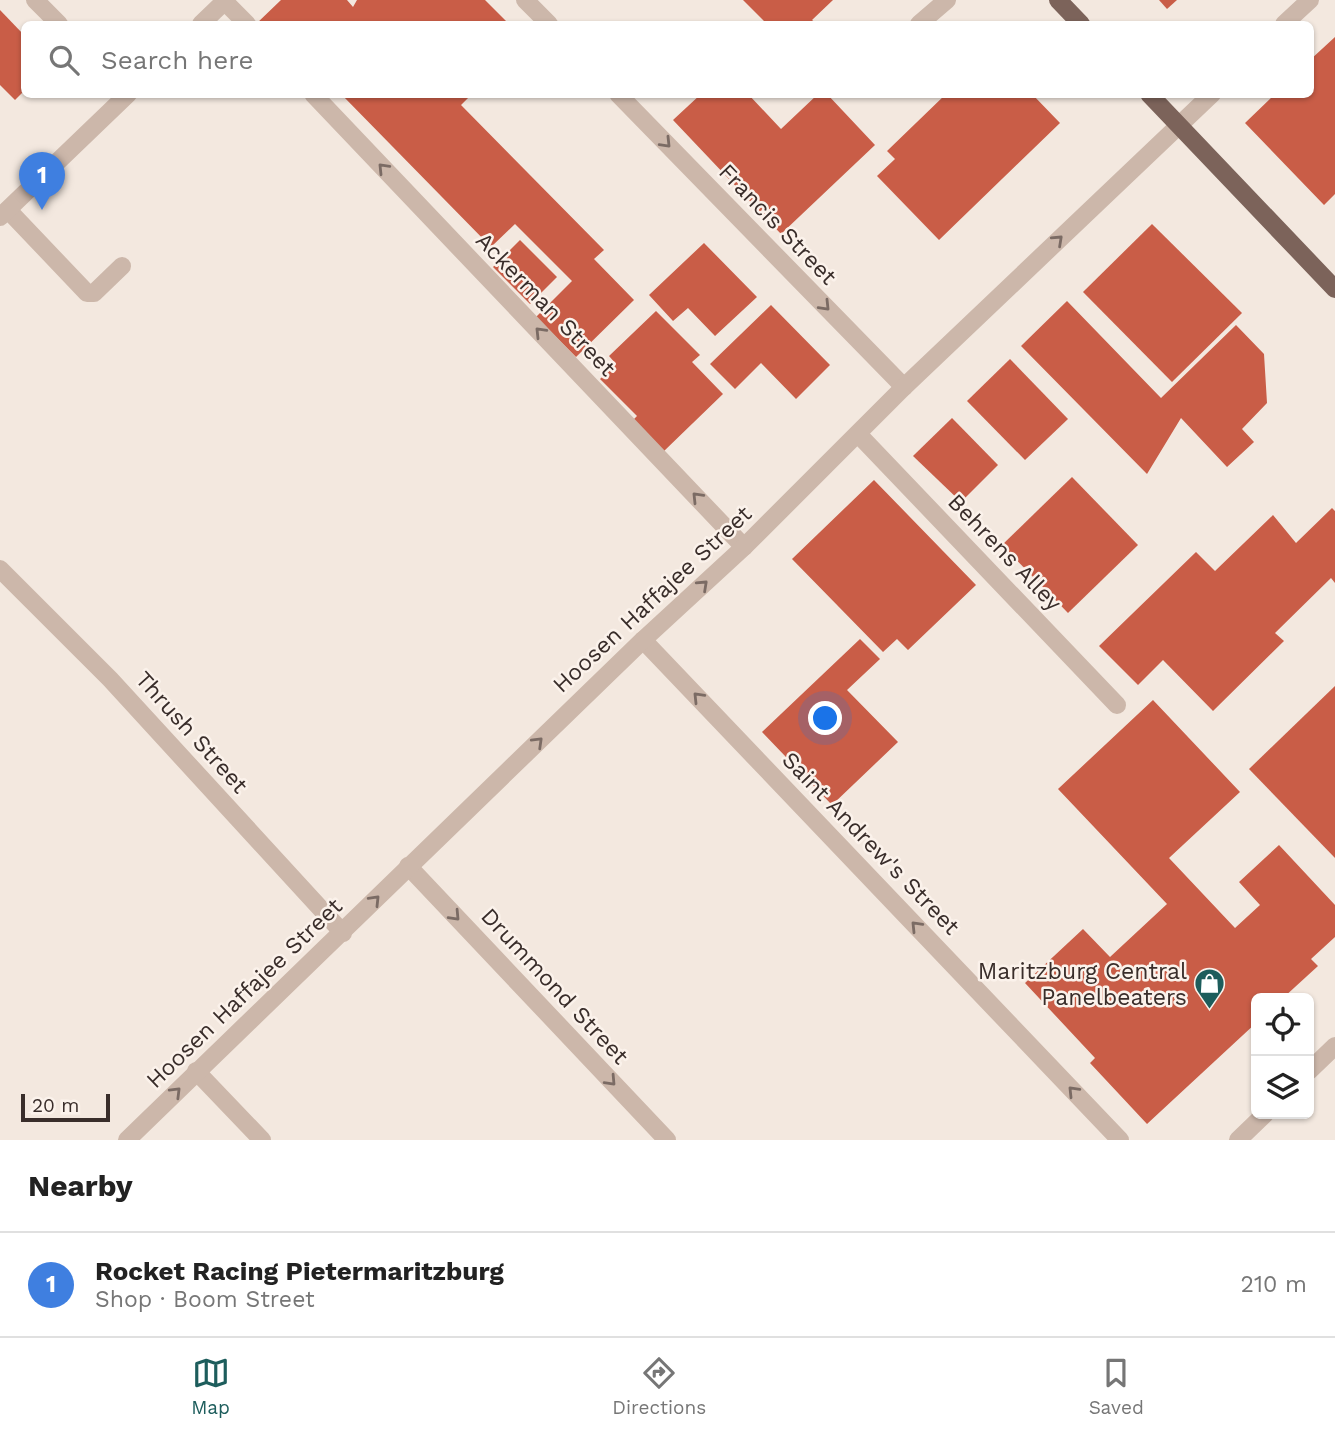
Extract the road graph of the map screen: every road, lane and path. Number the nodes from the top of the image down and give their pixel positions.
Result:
1 (34, 0) edge
2 (526, 0) edge
3 (947, 0) edge
4 (1058, 0) edge
5 (1310, 0) edge
6 (226, 1) edge
7 (56, 21) edge
8 (204, 21) edge
9 (244, 21) edge
10 (546, 21) edge
11 (922, 21) edge
12 (1078, 21) edge
13 (1287, 21) edge
14 (124, 98) edge
15 (317, 98) edge
16 (622, 98) edge
17 (1153, 98) edge
18 (1208, 98) edge
19 (1179, 126) junction
20 (4, 214) edge
21 (122, 266) dead end
22 (1335, 289) edge
23 (904, 387) junction
24 (858, 434) junction
25 (744, 547) junction
26 (0, 569) edge
27 (643, 640) junction
28 (1117, 705) dead end
29 (408, 866) junction
30 (343, 933) junction
31 (1335, 1046) edge
32 (1314, 1066) edge
33 (196, 1071) junction
34 (1260, 1119) edge
35 (127, 1140) edge
36 (262, 1140) edge
37 (667, 1140) edge
38 (1120, 1140) edge
39 (1238, 1140) edge

1 - 7 street
2 - 10 street
3 - 11 street
4 - 12 main road
5 - 13 street
6 - 8 street
6 - 9 street
14 - 20 street
25 -> 15 street, Ackerman Street
16 -> 23 street, Francis Street
17 - 19 main road
18 - 19 street, Hoosen Haffajee Street
19 - 22 main road
23 -> 19 street, Hoosen Haffajee Street
20 - 21 street
23 - 24 street, Hoosen Haffajee Street
24 - 25 street, Hoosen Haffajee Street
24 - 28 street, Behrens Alley
27 -> 25 street, Hoosen Haffajee Street
26 - 30 street, Thrush Street
29 -> 27 street, Hoosen Haffajee Street
38 -> 27 street, Saint Andrew's Street
30 -> 29 street, Hoosen Haffajee Street
29 -> 37 street, Drummond Street
30 - 33 street, Hoosen Haffajee Street
31 - 32 street
35 -> 33 street, Hoosen Haffajee Street
33 - 36 street
34 - 39 street

